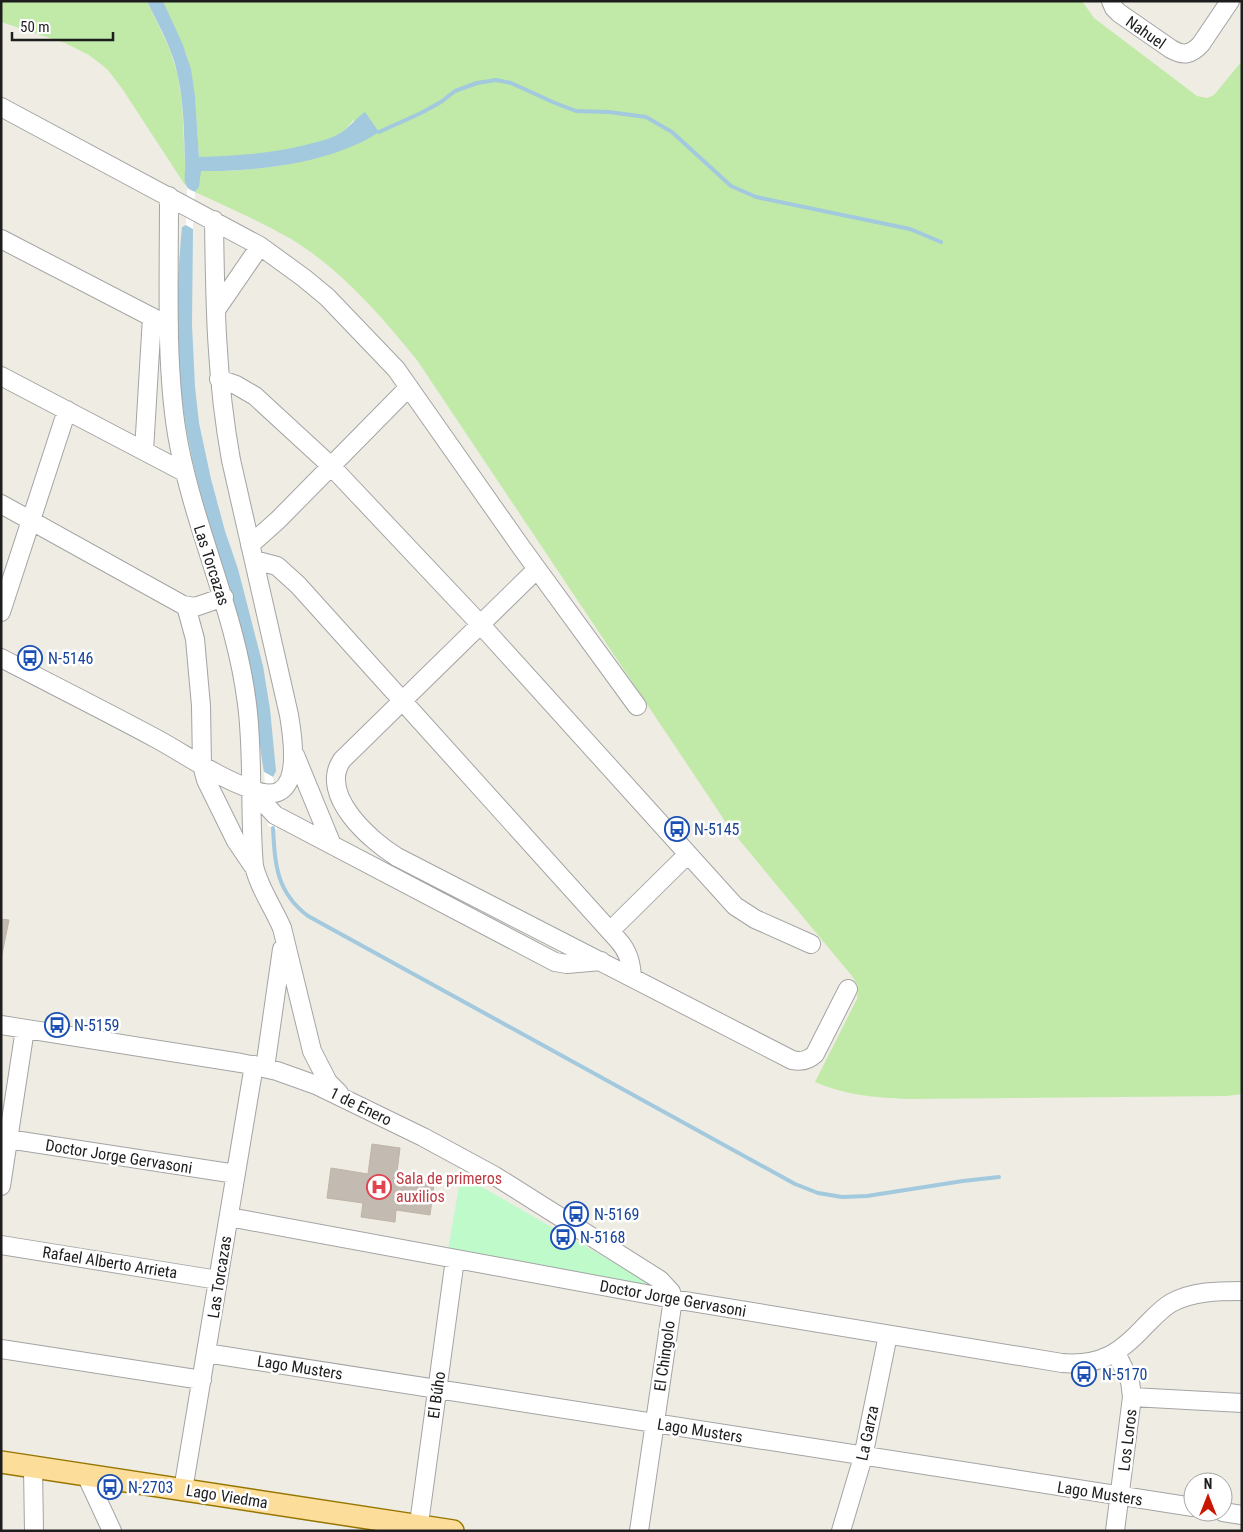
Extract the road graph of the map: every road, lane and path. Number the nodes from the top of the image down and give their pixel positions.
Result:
1 (1230, 1) edge
2 (1111, 2) edge
3 (1, 106) edge
4 (169, 196) junction
5 (214, 220) junction
6 (1, 239) edge
7 (260, 246) junction
8 (216, 310) junction
9 (152, 317) junction
10 (169, 326) junction
11 (1, 376) edge
12 (219, 379) junction
13 (409, 387) junction
14 (67, 410) junction
15 (144, 451) junction
16 (331, 466) junction
17 (184, 472) junction
18 (1, 504) edge
19 (31, 521) junction
20 (252, 553) junction
21 (537, 569) junction
22 (224, 597) junction
23 (186, 606) junction
24 (1, 612) edge
25 (481, 625) junction
26 (1, 658) edge
27 (403, 701) junction
28 (637, 706) dead end
29 (293, 750) junction
30 (202, 765) junction
31 (252, 790) junction
32 (332, 845) junction
33 (688, 854) junction
34 (254, 866) junction
35 (282, 928) junction
36 (614, 935) junction
37 (811, 944) dead end
38 (601, 961) junction
39 (632, 977) junction
40 (848, 990) dead end
41 (1, 1025) edge
42 (24, 1029) junction
43 (259, 1067) junction
44 (342, 1096) junction
45 (5, 1138) edge
46 (236, 1174) junction
47 (1, 1186) edge
48 (229, 1217) junction
49 (1, 1245) edge
50 (455, 1259) junction
51 (218, 1280) junction
52 (1242, 1291) edge
53 (673, 1299) junction
54 (888, 1334) junction
55 (1, 1349) edge
56 (206, 1353) junction
57 (1116, 1353) junction
58 (202, 1380) junction
59 (437, 1389) junction
60 (1132, 1397) junction
61 (1242, 1403) edge
62 (655, 1423) junction
63 (863, 1456) junction
64 (1, 1462) edge
65 (33, 1467) junction
66 (86, 1475) junction
67 (183, 1490) junction
68 (1120, 1496) junction
69 (1183, 1505) edge
70 (418, 1528) edge
71 (34, 1531) edge
72 (112, 1531) edge
73 (453, 1531) edge
74 (639, 1531) edge
75 (841, 1531) edge
76 (1115, 1531) edge

1 - 2 street, Nahuel
3 - 4 street
4 - 5 street
4 - 10 street, Las Torcazas
5 - 7 street
5 - 8 street
6 - 9 street
7 - 8 street
7 - 13 street
8 - 12 street
9 - 10 street
9 - 15 street
10 - 17 street, Las Torcazas
11 - 14 street
12 - 16 street
12 - 20 street
13 - 16 street
13 - 21 street
14 - 15 street
14 - 19 street
15 - 17 street
16 - 20 street
16 - 25 street
17 - 22 street, Las Torcazas
18 - 19 street
19 - 23 street
19 - 24 street
20 - 27 street
20 - 29 street
21 - 25 street
21 - 28 street
22 - 23 street
22 - 31 street, Las Torcazas
23 - 30 street
25 - 27 street
25 - 33 street
26 - 30 street
27 - 36 street
27 - 38 street
29 - 31 street
29 - 32 street
30 - 31 street
30 - 34 street
31 - 32 street
31 - 34 street, Las Torcazas
32 - 38 street
33 - 36 street
33 - 37 street
34 - 35 street, Las Torcazas
35 - 43 street, Las Torcazas
35 - 44 street, Las Torcazas
36 - 38 street
36 - 39 street
38 - 39 street
39 - 40 street
41 - 42 street, 1 de Enero
42 - 43 street, 1 de Enero
42 - 45 street
43 - 44 street, 1 de Enero
43 - 46 street, Las Torcazas
44 - 53 street, 1 de Enero
45 - 46 street, Doctor Jorge Gervasoni
45 - 47 street
46 - 48 street, Las Torcazas
48 - 50 street, Doctor Jorge Gervasoni
48 - 51 street, Las Torcazas
49 - 51 street, Rafael Alberto Arrieta
50 - 53 street, Doctor Jorge Gervasoni
50 - 59 street, El Búho
51 - 56 street, Las Torcazas
52 - 57 street
53 - 54 street, Doctor Jorge Gervasoni
53 - 62 street, El Chingolo
54 - 57 street, Doctor Jorge Gervasoni
54 - 63 street, La Garza
55 - 58 street
56 - 58 street, Las Torcazas
56 - 59 street, Lago Musters
57 - 60 street, Los Loros
58 - 67 street, Las Torcazas
59 - 62 street, Lago Musters
59 - 70 street, El Búho
60 - 61 street
60 - 68 street, Los Loros
62 - 63 street, Lago Musters
62 - 74 street, El Chingolo
63 - 68 street, Lago Musters
63 - 75 street, La Garza
64 - 65 main road, Lago Viedma
65 - 66 main road, Lago Viedma
65 - 71 street
66 - 67 main road, Lago Viedma
66 - 72 street
67 - 70 main road, Lago Viedma
68 - 69 street, Lago Musters
68 - 76 street, Los Loros
70 - 73 main road, Lago Viedma

